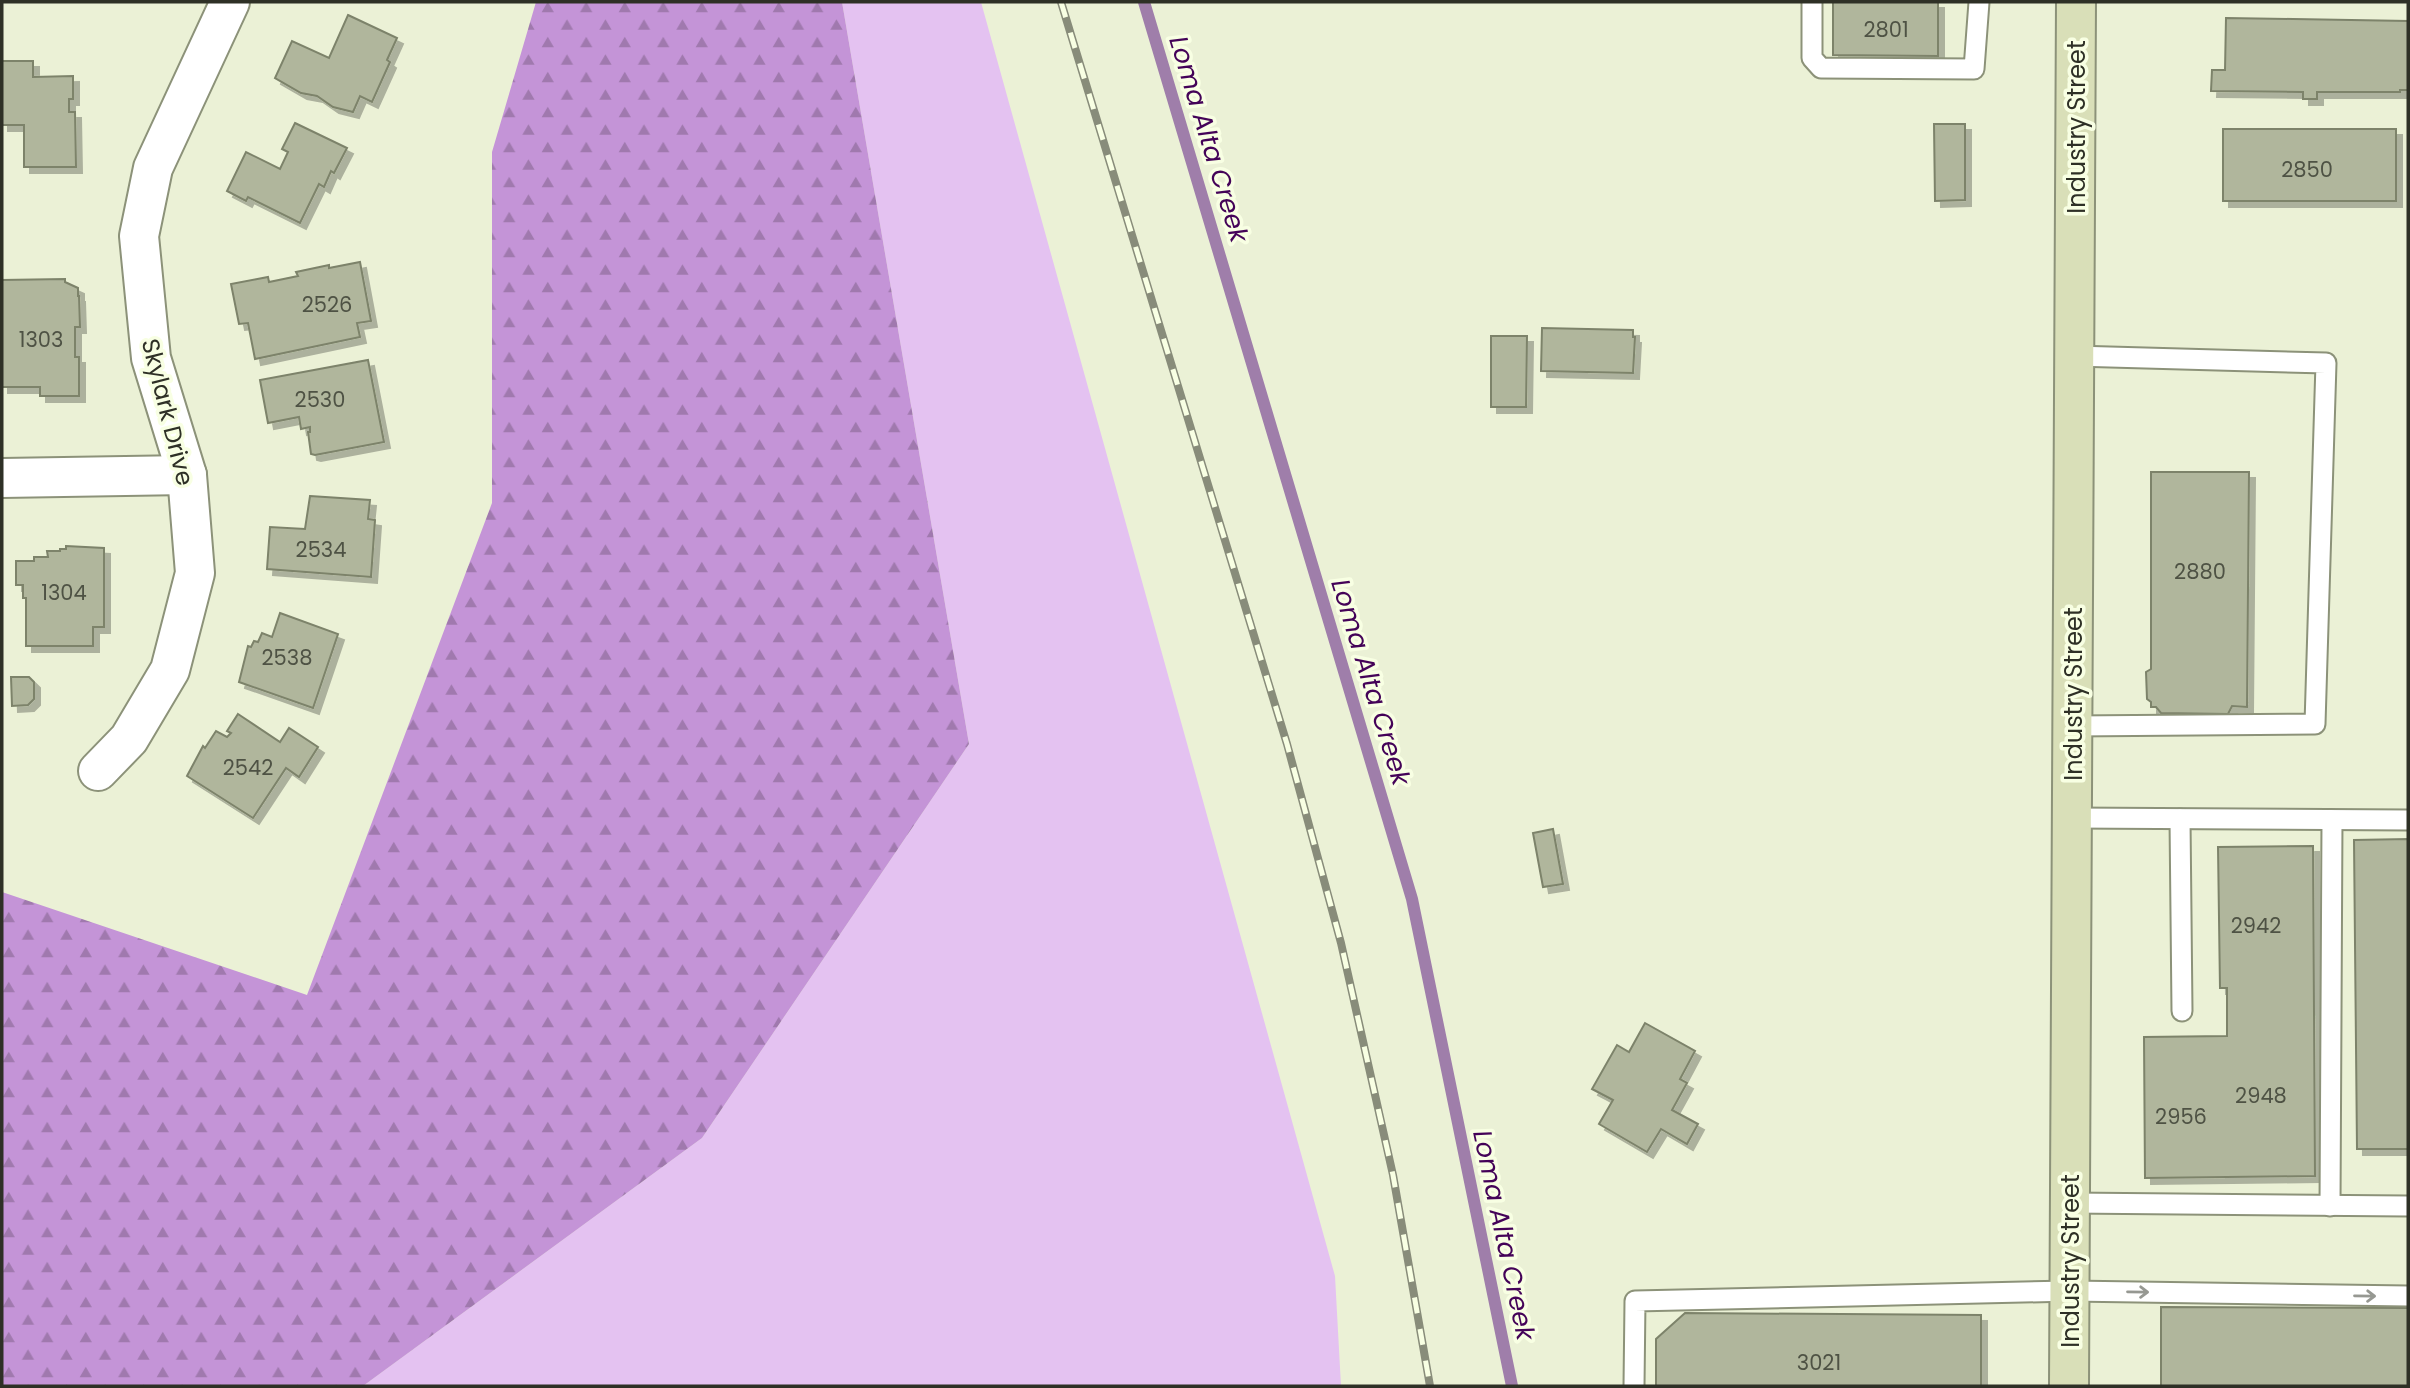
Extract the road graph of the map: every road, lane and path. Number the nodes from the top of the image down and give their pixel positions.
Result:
1 (230, 2) edge
2 (1812, 2) edge
3 (1979, 2) edge
4 (2076, 2) edge
5 (2074, 356) junction
6 (187, 475) junction
7 (2, 478) edge
8 (2073, 726) junction
9 (98, 771) dead end
10 (2072, 818) junction
11 (2180, 819) junction
12 (2332, 820) junction
13 (2408, 820) edge
14 (2182, 1011) dead end
15 (2070, 1203) junction
16 (2330, 1206) junction
17 (2408, 1206) edge
18 (2070, 1291) junction
19 (2408, 1296) edge
20 (1634, 1386) edge
21 (2069, 1386) edge

1 - 6 street, Skylark Drive
2 - 3 lane
4 - 5 street, Industry Street
5 - 8 street, Industry Street
5 - 8 lane
6 - 7 street
6 - 9 street, Skylark Drive
8 - 10 street, Industry Street
10 - 11 lane
10 - 15 street, Industry Street
11 - 12 lane
11 - 14 lane
12 - 13 lane
12 - 16 lane
15 - 16 lane
15 - 18 street, Industry Street
16 - 17 lane
18 -> 19 lane
18 - 20 lane
18 - 21 street, Industry Street

